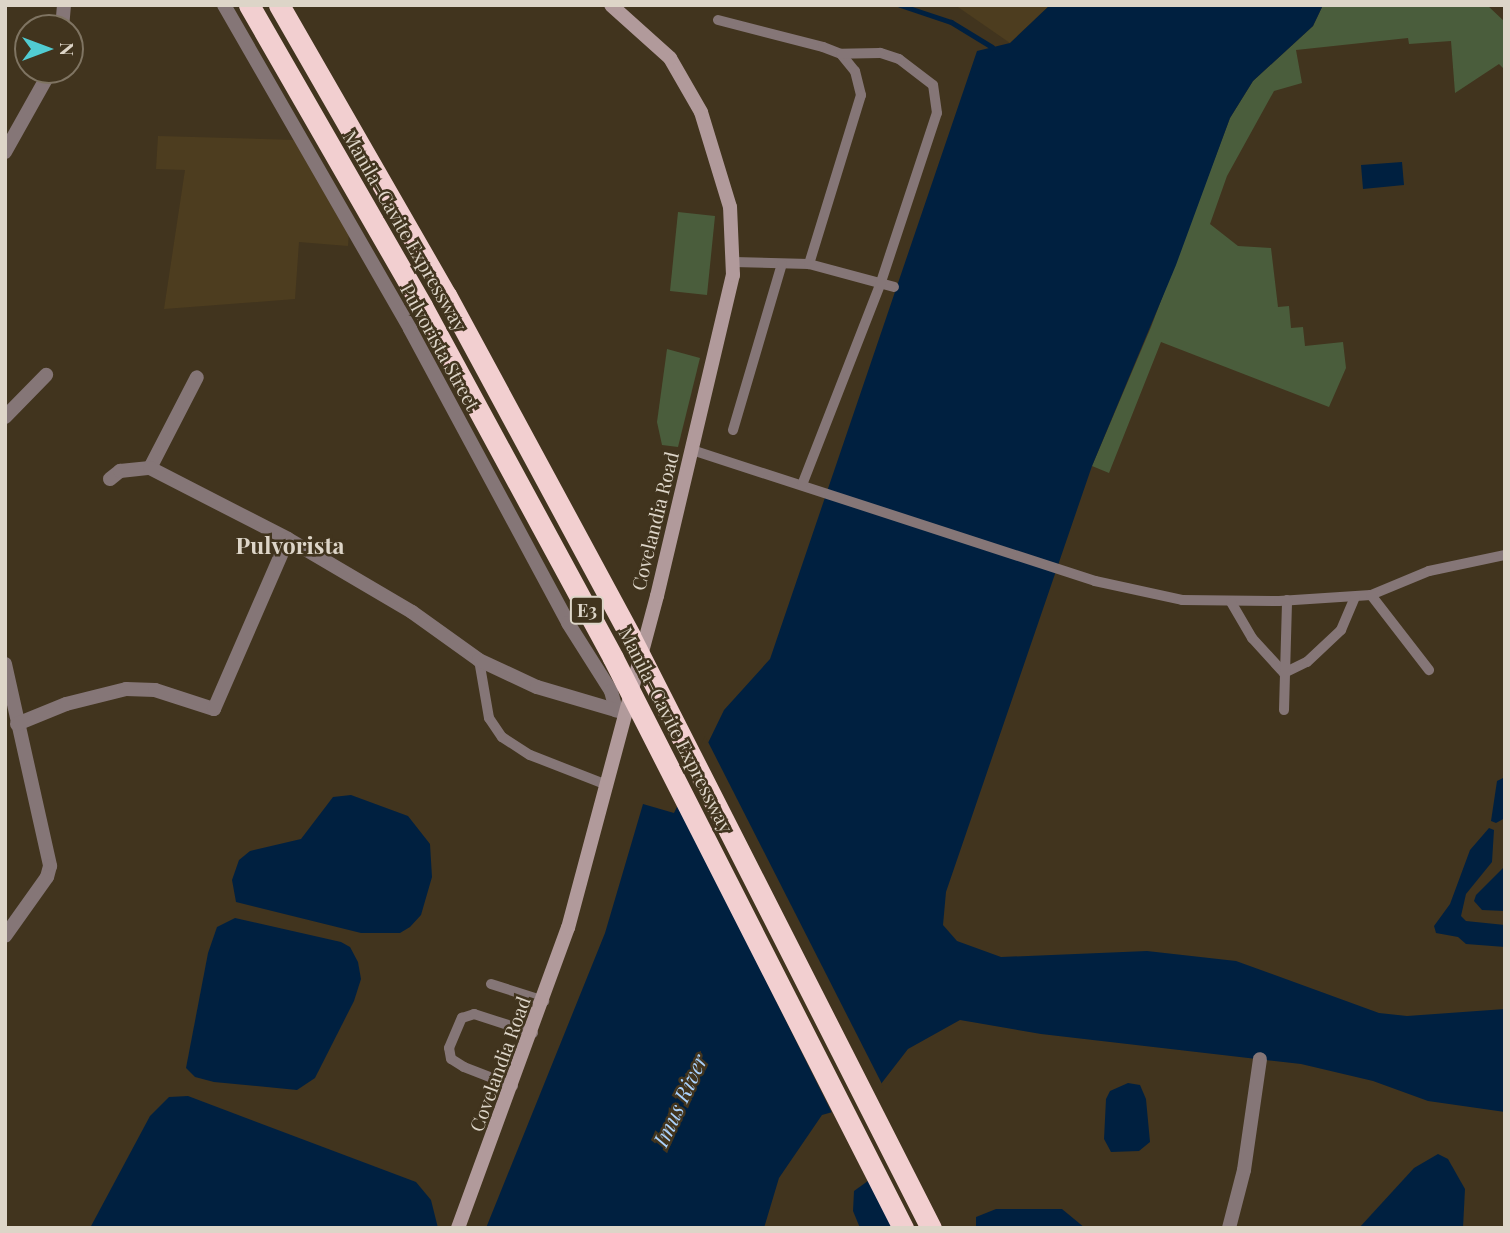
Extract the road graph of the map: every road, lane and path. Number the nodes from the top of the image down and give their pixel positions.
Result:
1 (225, 5) edge
2 (249, 5) edge
3 (279, 5) edge
4 (611, 5) edge
5 (718, 20) dead end
6 (841, 54) junction
7 (43, 84) edge
8 (5, 152) edge
9 (734, 262) junction
10 (782, 264) junction
11 (809, 264) junction
12 (880, 285) junction
13 (894, 287) dead end
14 (46, 375) dead end
15 (197, 377) dead end
16 (5, 417) edge
17 (733, 430) dead end
18 (692, 450) junction
19 (150, 468) junction
20 (110, 479) dead end
21 (802, 485) junction
22 (288, 539) junction
23 (1505, 555) edge
24 (1371, 595) junction
25 (1355, 597) junction
26 (1287, 600) junction
27 (1231, 602) junction
28 (479, 660) junction
29 (5, 664) edge
30 (1429, 670) dead end
31 (1284, 673) junction
32 (1284, 710) dead end
33 (620, 711) junction
34 (17, 724) junction
35 (607, 785) junction
36 (5, 936) edge
37 (491, 984) dead end
38 (544, 1001) junction
39 (533, 1032) junction
40 (1260, 1059) dead end
41 (513, 1086) junction
42 (458, 1228) edge
43 (903, 1228) edge
44 (931, 1228) edge
45 (1229, 1228) edge

1 - 33 street, Pulvorista Street
2 - 43 highway, Manila–Cavite Expressway / E3, bridge
3 - 44 highway, Manila–Cavite Expressway / E3, bridge
4 - 9 main road, Covelandia Road
5 - 6 lane
6 - 11 lane
6 - 12 lane
7 - 8 street
9 - 10 lane
9 - 18 main road, Covelandia Road
10 - 11 lane
10 - 17 lane
11 - 12 lane
12 - 13 lane
12 - 21 lane
14 - 16 street
15 - 19 street
18 - 21 lane
18 - 33 main road, Covelandia Road
19 - 20 street
19 - 22 street
21 - 27 lane
22 - 28 street
22 - 34 street
23 - 24 lane
24 - 25 lane
24 - 30 lane
25 - 26 lane
25 - 31 lane
26 - 27 lane
26 - 31 lane
27 - 31 lane
28 - 33 street
28 - 35 lane
29 - 34 street
31 - 32 lane
33 - 35 main road, Covelandia Road
34 - 36 street
35 - 38 main road, Covelandia Road
37 - 38 lane
38 - 39 main road, Covelandia Road
39 - 41 main road, Covelandia Road
39 - 41 lane
40 - 45 street
41 - 42 main road, Covelandia Road

